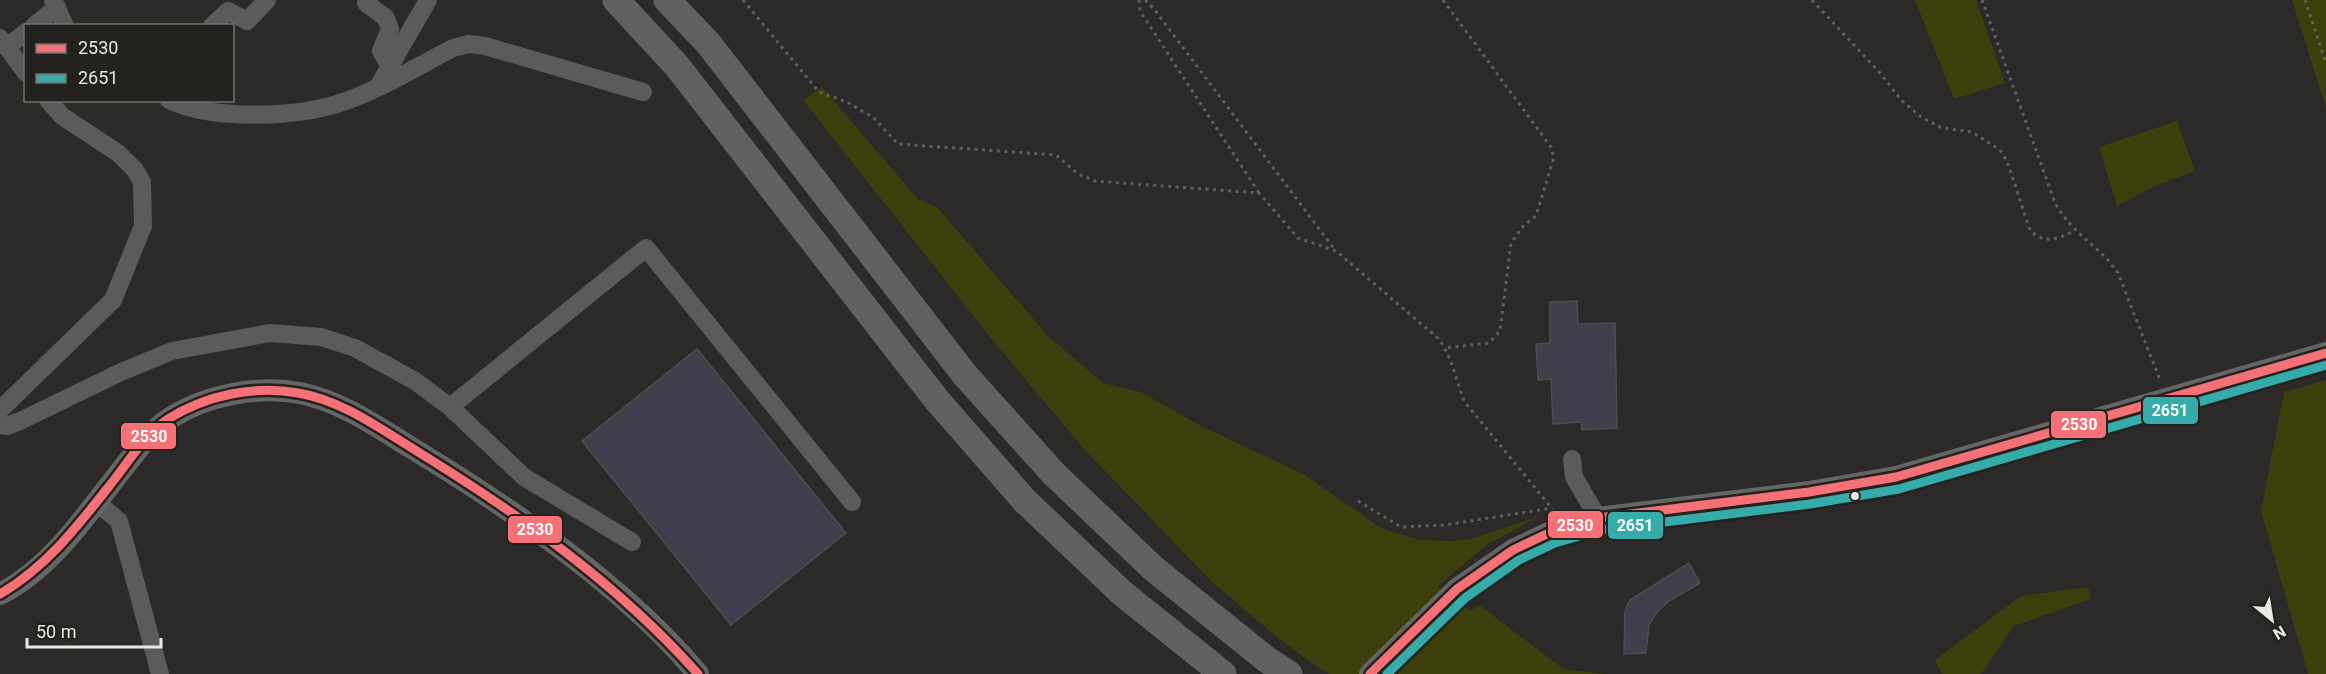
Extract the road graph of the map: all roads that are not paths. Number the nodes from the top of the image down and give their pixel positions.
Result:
1 (267, 0) edge
2 (428, 0) edge
3 (616, 0) edge
4 (667, 0) edge
5 (55, 3) edge
6 (366, 3) dead end
7 (222, 5) edge
8 (36, 24) edge
9 (64, 24) edge
10 (213, 24) edge
11 (24, 33) edge
12 (4, 43) edge
13 (389, 65) junction
14 (24, 70) edge
15 (378, 87) junction
16 (643, 92) dead end
17 (50, 102) edge
18 (174, 102) edge
19 (2326, 353) edge
20 (450, 407) junction
21 (0, 410) edge
22 (0, 425) edge
23 (1572, 459) dead end
24 (96, 502) junction
25 (852, 502) dead end
26 (1598, 519) junction
27 (632, 542) dead end
28 (0, 594) edge
29 (160, 674) edge
30 (698, 674) edge
31 (1223, 674) edge
32 (1289, 674) edge
33 (1370, 674) edge

1 - 7 street
2 - 13 street
3 - 31 highway
4 - 32 highway
5 - 8 street
5 - 9 street
6 - 13 street
7 - 10 street
11 - 12 street
12 - 14 street
13 - 15 street
15 - 16 street
15 - 18 street
17 - 21 street
19 - 26 main road
20 - 22 street
20 - 25 street
20 - 27 street
23 - 26 street
24 - 28 main road
24 - 29 street
24 - 30 main road
26 - 33 main road

